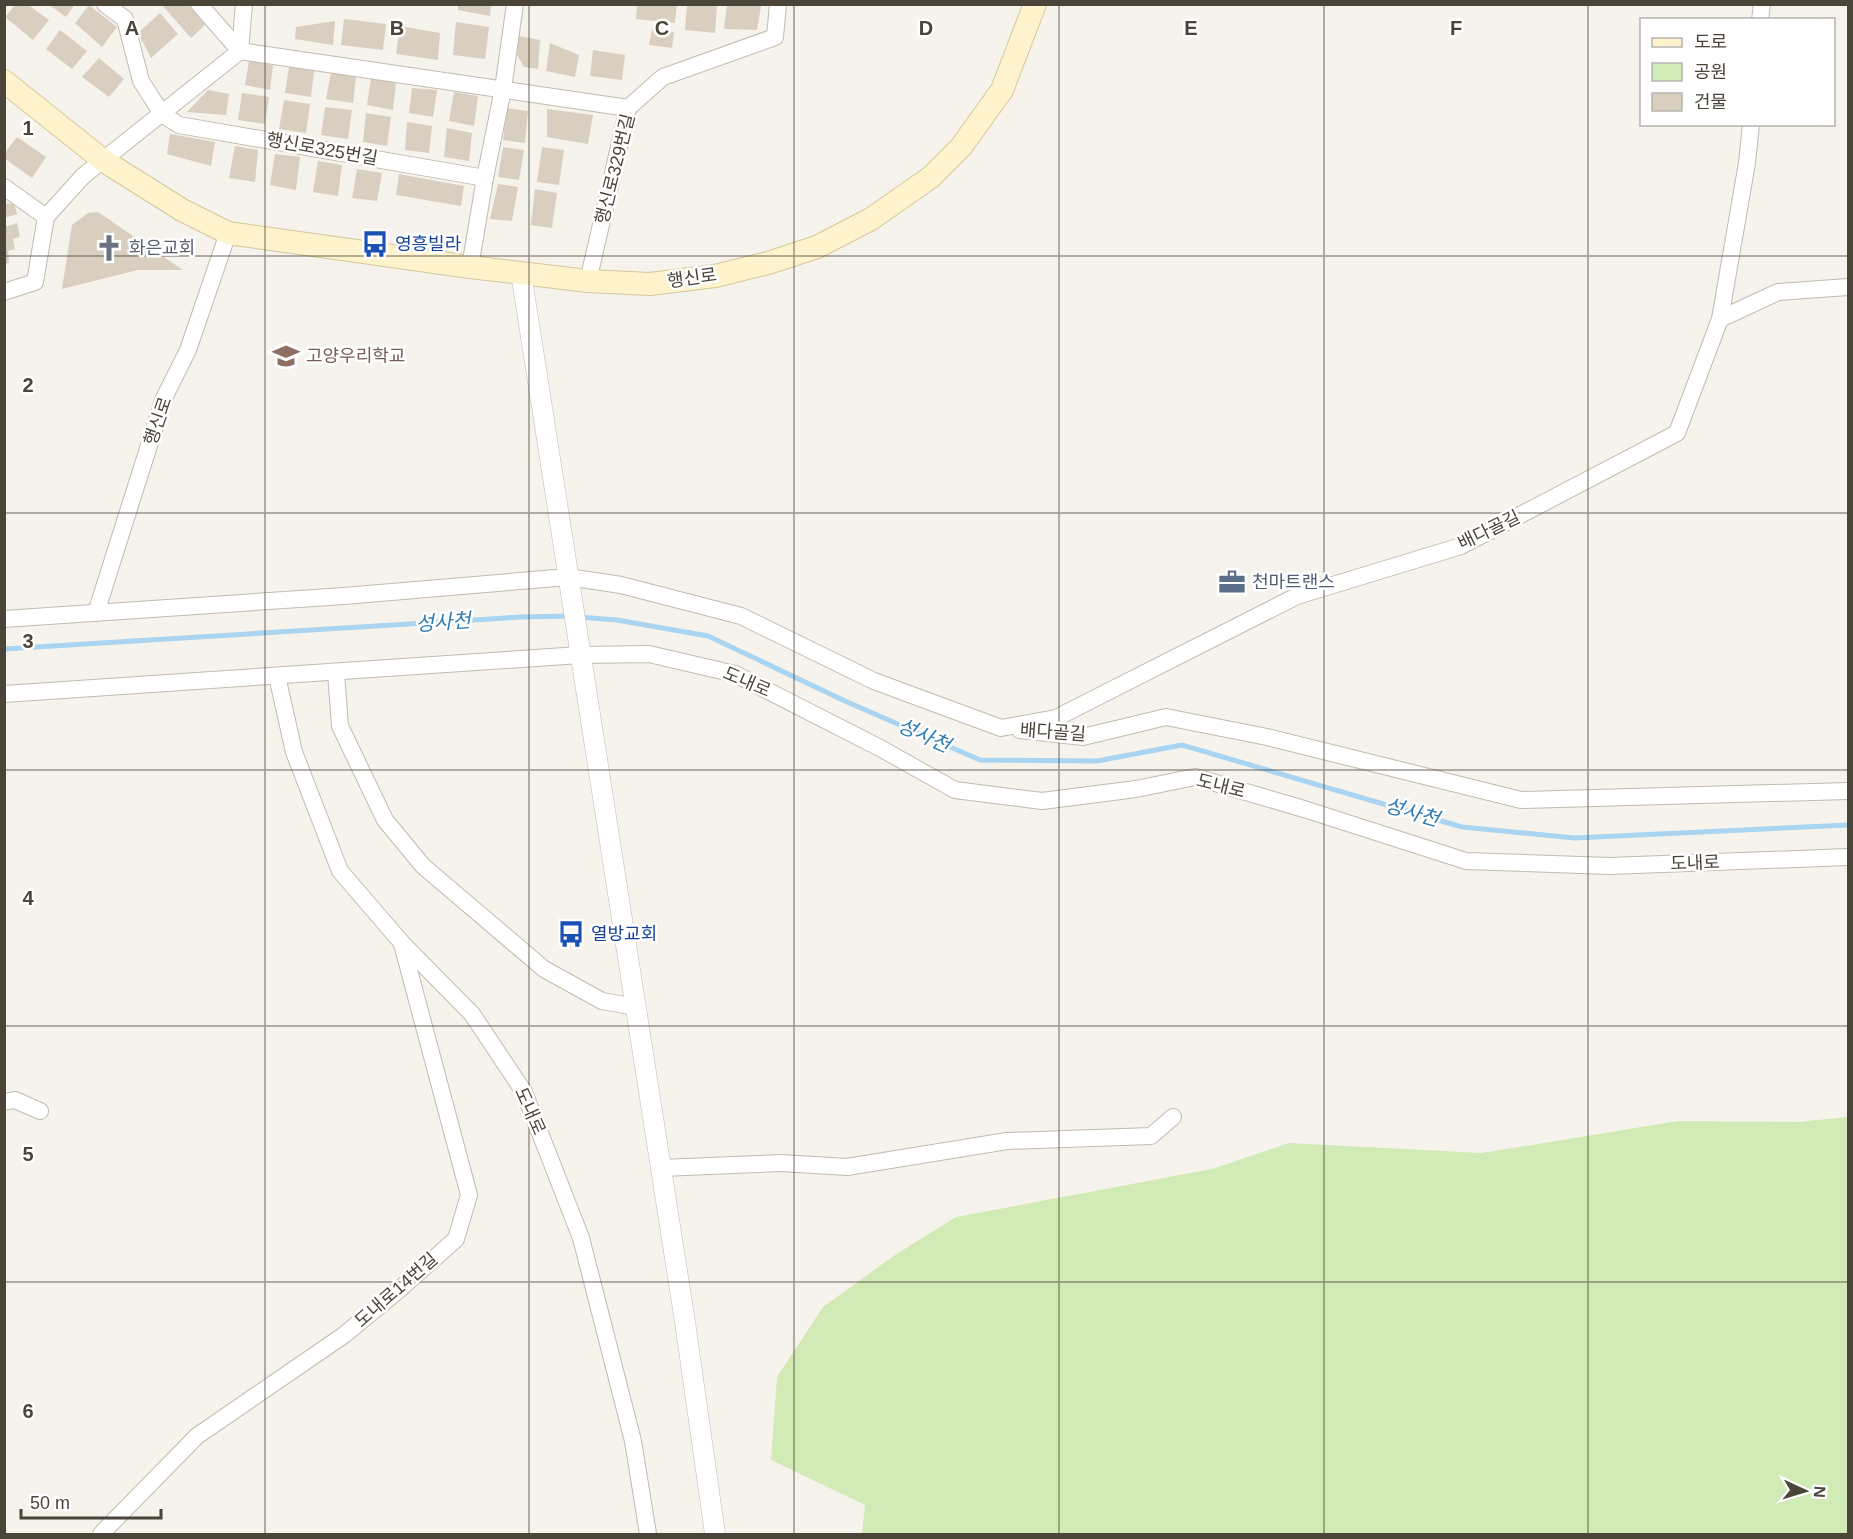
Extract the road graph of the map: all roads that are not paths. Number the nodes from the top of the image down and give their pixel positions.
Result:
1 (105, 4) edge
2 (199, 4) edge
3 (244, 4) edge
4 (515, 4) edge
5 (778, 4) edge
6 (1035, 4) edge
7 (240, 51) junction
8 (4, 81) edge
9 (503, 89) junction
10 (628, 108) junction
11 (162, 114) junction
12 (1751, 126) edge
13 (104, 161) junction
14 (485, 178) junction
15 (4, 187) edge
16 (46, 217) junction
17 (228, 232) junction
18 (471, 267) junction
19 (521, 273) junction
20 (588, 281) junction
21 (1848, 287) edge
22 (4, 292) edge
23 (1720, 319) junction
24 (569, 583) junction
25 (96, 614) junction
26 (4, 619) edge
27 (579, 649) junction
28 (336, 672) junction
29 (277, 676) junction
30 (4, 694) edge
31 (1001, 728) junction
32 (1848, 790) edge
33 (1848, 856) edge
34 (402, 943) junction
35 (636, 1007) junction
36 (4, 1102) edge
37 (40, 1111) dead end
38 (1173, 1117) dead end
39 (661, 1168) junction
40 (101, 1534) edge
41 (648, 1534) edge
42 (715, 1534) edge

1 - 11 street
2 - 7 street
3 - 7 street
4 - 9 street
5 - 10 street, 행신로329번길
6 - 20 main road, 행신로
7 - 9 street
7 - 11 street
8 - 13 main road, 행신로
9 - 10 street
9 - 14 street
10 - 20 street, 행신로329번길
11 - 13 street
11 - 14 street, 행신로325번길
12 - 23 street, 배다골길
13 - 16 street
13 - 17 main road, 행신로
14 - 18 street
15 - 16 street
16 - 22 street
17 - 18 main road, 행신로
17 - 25 street, 행신로
18 - 19 main road, 행신로
19 - 20 main road, 행신로
19 - 24 street
21 - 23 street
23 - 31 street, 배다골길
24 - 25 street, 배다골길
24 - 27 street
24 - 31 street, 배다골길
25 - 26 street, 배다골길
27 - 28 street, 도내로
27 - 33 street, 도내로
27 - 35 street
28 - 29 street, 도내로
28 - 35 street
29 - 30 street, 도내로
29 - 34 street, 도내로
31 - 32 street, 배다골길
34 - 40 street, 도내로14번길
34 - 41 street, 도내로
35 - 39 street
36 - 37 street
38 - 39 street
39 - 42 street

